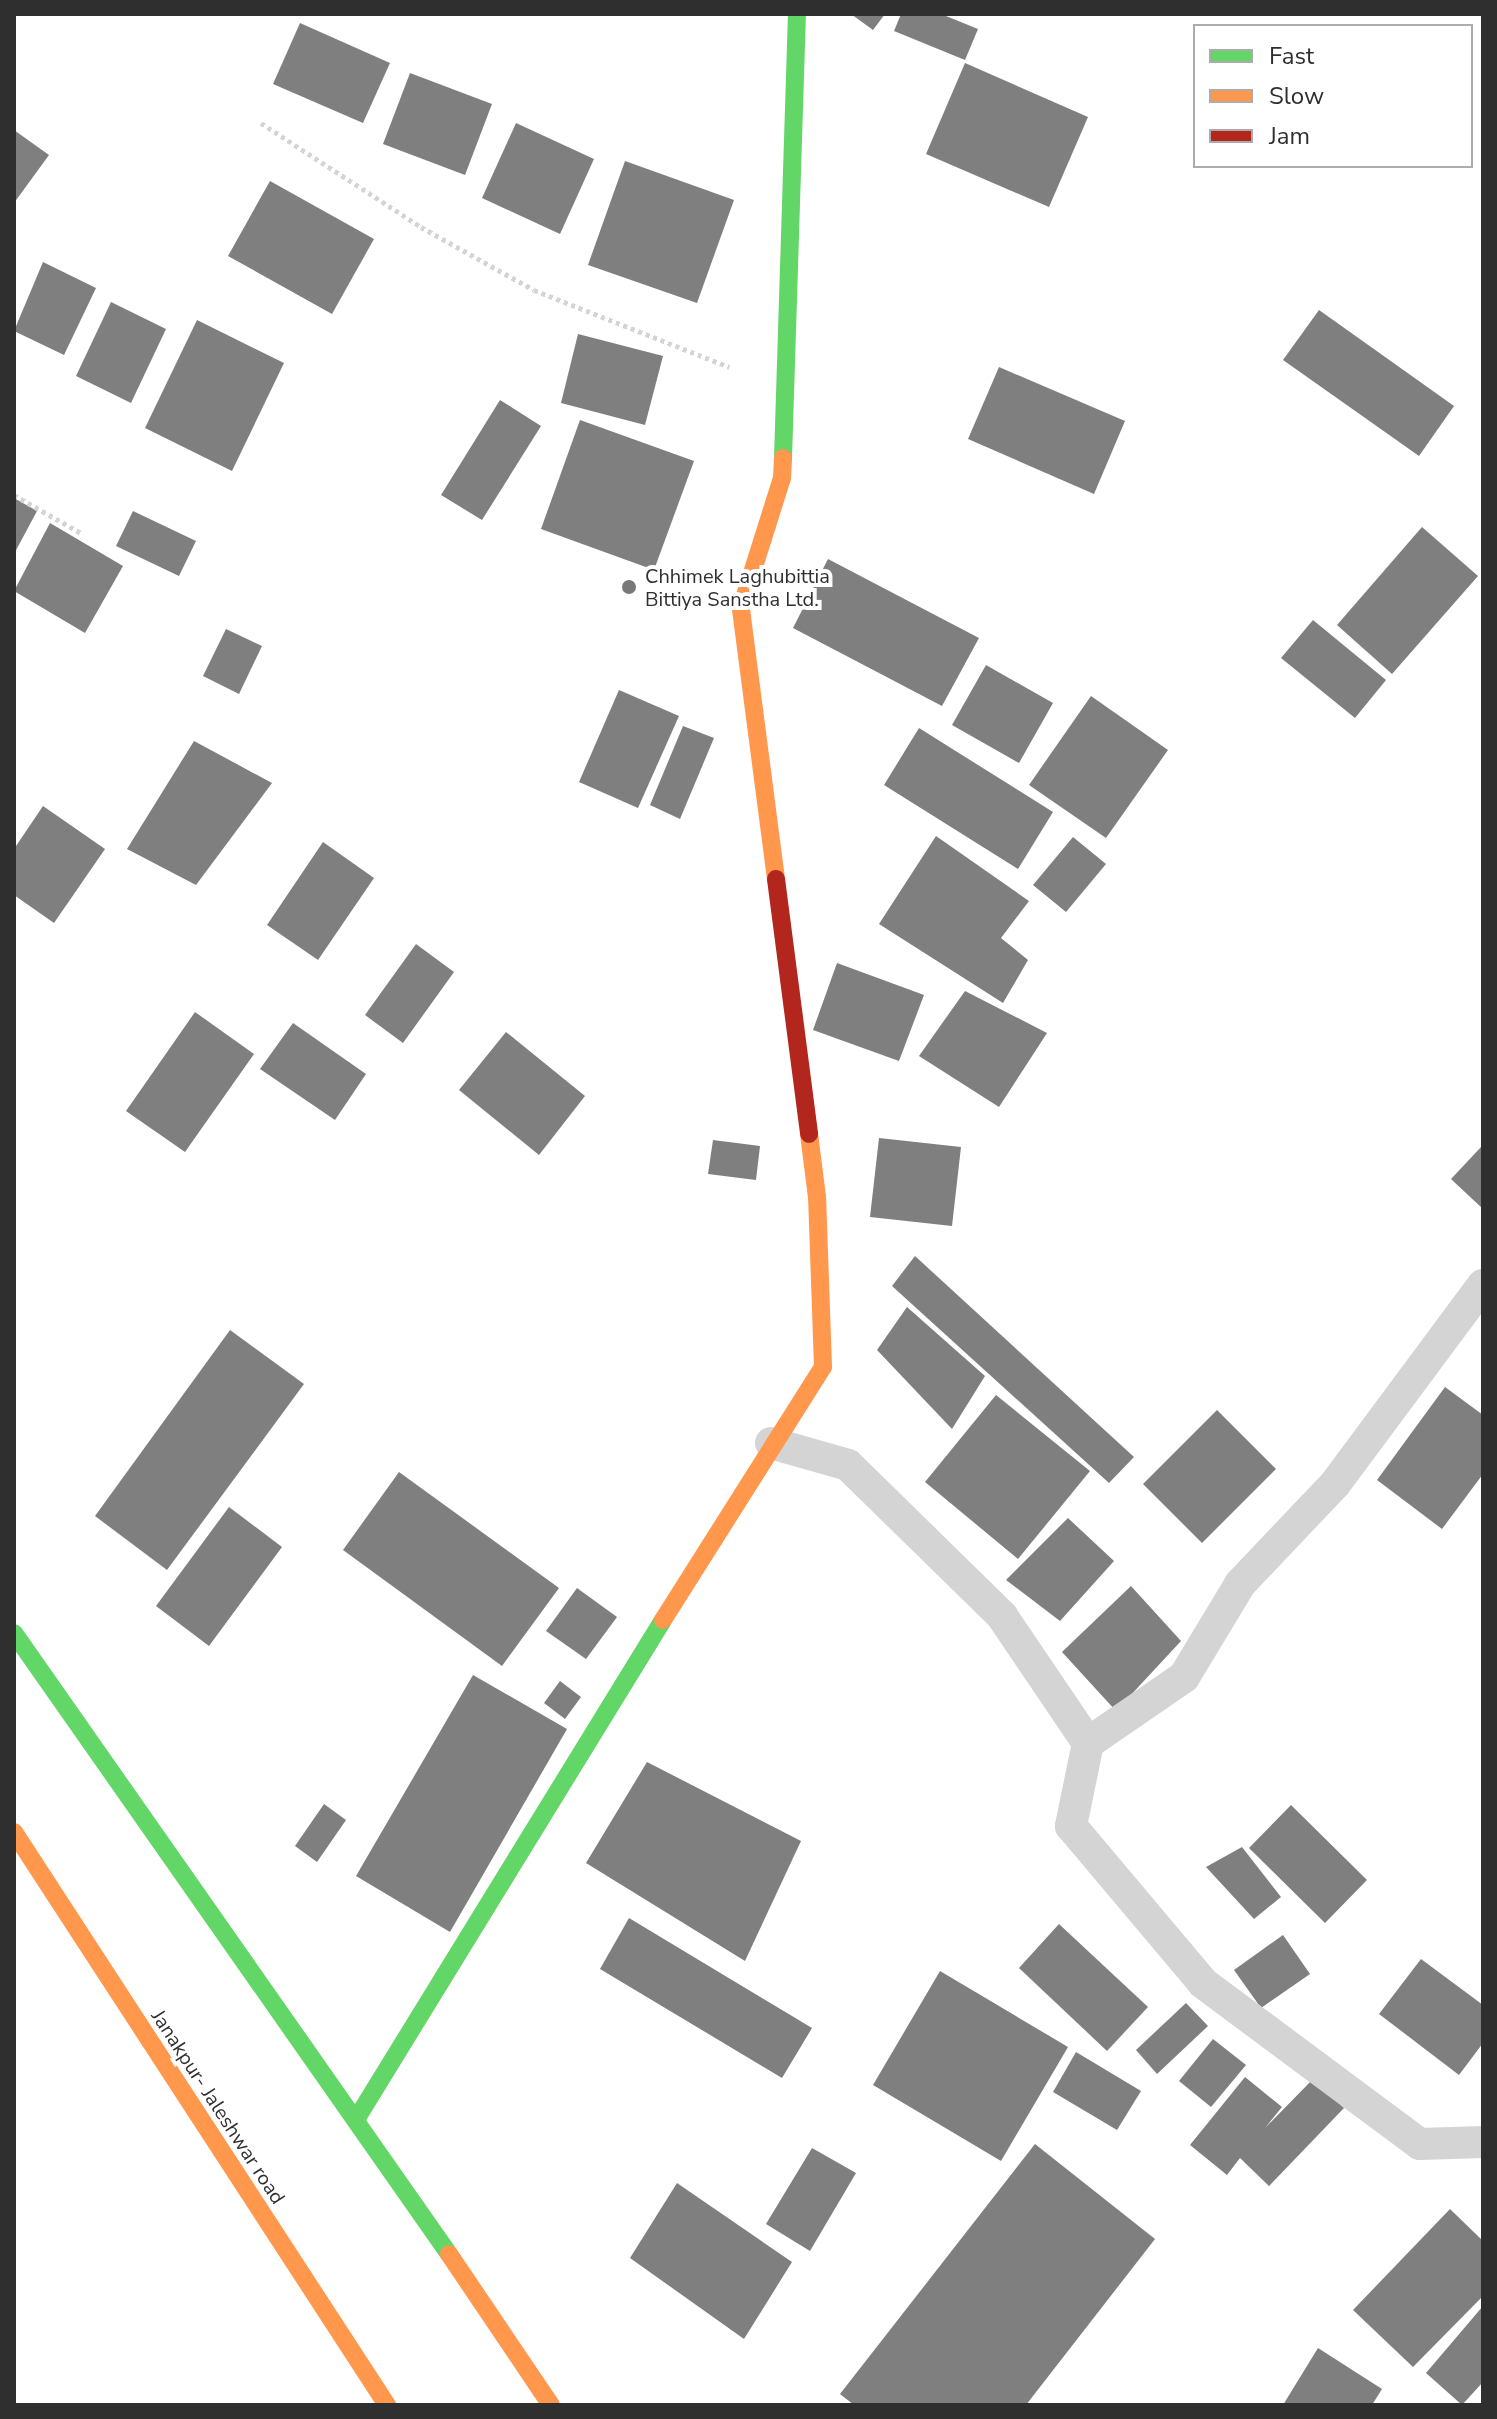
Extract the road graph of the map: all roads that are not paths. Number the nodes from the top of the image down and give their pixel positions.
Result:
1 (797, 14) edge
2 (1483, 1285) edge
3 (771, 1443) junction
4 (14, 1633) edge
5 (1088, 1743) junction
6 (14, 1832) edge
7 (357, 2118) junction
8 (1483, 2142) edge
9 (387, 2405) edge
10 (551, 2405) edge

1 - 3 main road
2 - 5 lane
3 - 5 lane
3 - 7 main road
4 - 7 main road
5 - 8 lane
6 - 9 main road, Janakpur- Jaleshwar road
7 - 10 main road

